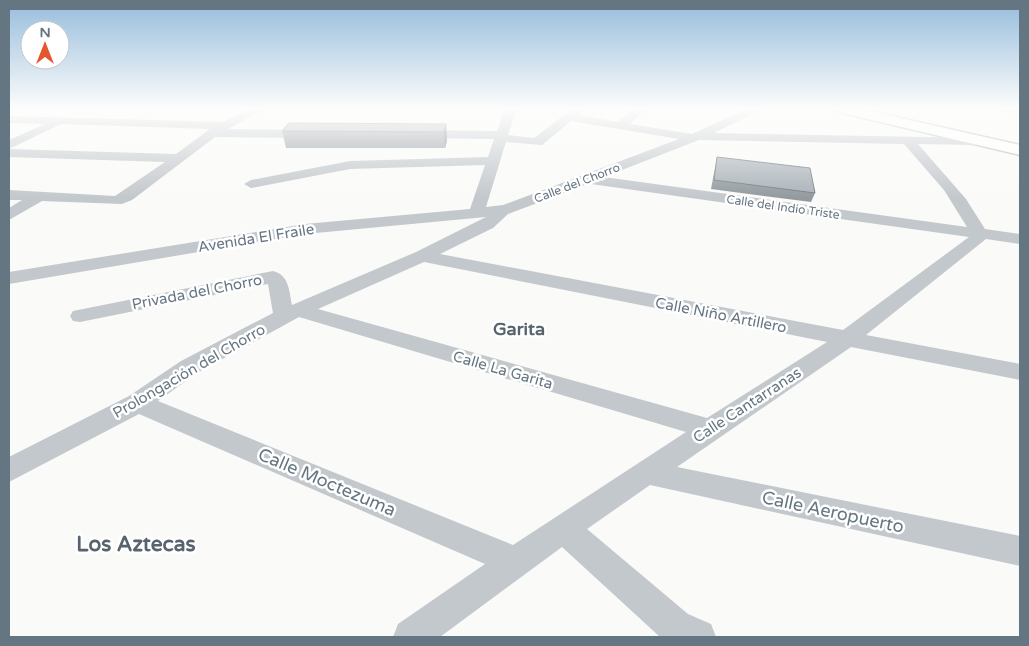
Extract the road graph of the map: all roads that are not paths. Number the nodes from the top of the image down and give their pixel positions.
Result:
1 (24, 138) edge
2 (205, 138) edge
3 (501, 138) edge
4 (515, 138) edge
5 (542, 138) edge
6 (691, 138) edge
7 (776, 138) edge
8 (965, 138) edge
9 (908, 140) junction
10 (977, 141) junction
11 (9, 145) edge
12 (1020, 150) edge
13 (9, 153) edge
14 (177, 158) junction
15 (492, 161) junction
16 (588, 180) junction
17 (251, 184) dead end
18 (9, 195) edge
19 (38, 196) junction
20 (506, 210) junction
21 (476, 213) junction
22 (9, 215) edge
23 (978, 236) junction
24 (1020, 239) edge
25 (1020, 250) edge
26 (422, 256) junction
27 (9, 278) edge
28 (291, 313) junction
29 (80, 316) dead end
30 (845, 340) junction
31 (1020, 372) edge
32 (138, 402) junction
33 (709, 429) junction
34 (9, 470) edge
35 (645, 472) junction
36 (563, 528) junction
37 (1020, 551) edge
38 (515, 562) junction
39 (683, 634) edge
40 (411, 637) edge

1 - 11 street
2 - 14 street
3 - 15 street
4 - 5 street
6 - 16 street, Calle del Chorro
7 - 9 street
8 - 10 main road
9 - 10 street
9 - 23 street
10 - 12 main road
13 - 14 street
14 - 19 street
15 - 17 street
15 - 21 street
16 - 20 street, Calle del Chorro
16 - 23 street, Calle del Indio Triste
18 - 19 street
19 - 22 street
20 - 21 street, Avenida El Fraile
20 - 26 street, Prolongación del Chorro
21 - 27 street, Avenida El Fraile
23 - 24 street
23 - 25 street, Calle del Indio Triste
23 - 30 street, Calle Cantarranas
26 - 28 street, Prolongación del Chorro
26 - 30 street, Calle Niño Artillero
28 - 29 street, Privada del Chorro
28 - 32 street, Prolongación del Chorro
28 - 33 street, Calle La Garita
30 - 31 street, Calle Niño Artillero
30 - 33 street, Calle Cantarranas
32 - 34 street, Prolongación del Chorro
32 - 38 street, Calle Moctezuma
33 - 35 street, Calle Cantarranas
35 - 36 street, Calle Cantarranas
35 - 37 street, Calle Aeropuerto
36 - 38 street, Calle Cantarranas
36 - 39 street
38 - 40 street, Calle Cantarranas

